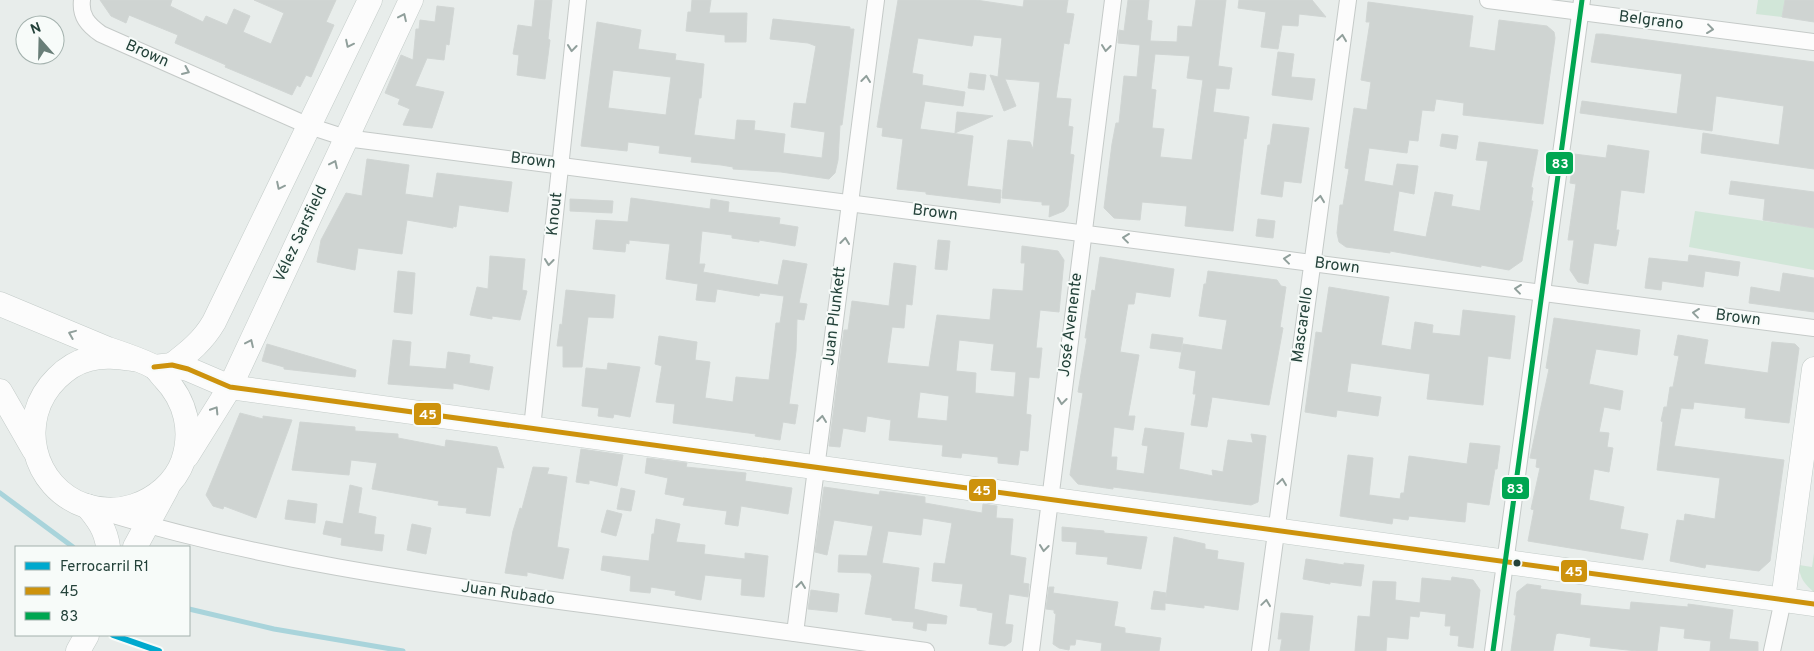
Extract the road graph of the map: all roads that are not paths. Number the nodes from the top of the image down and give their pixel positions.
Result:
1 (370, 0) edge
2 (411, 0) edge
3 (578, 0) edge
4 (876, 0) edge
5 (1112, 0) edge
6 (1348, 0) edge
7 (1488, 0) edge
8 (1581, 6) edge
9 (83, 8) edge
10 (1814, 42) edge
11 (309, 126) junction
12 (346, 138) junction
13 (560, 164) junction
14 (850, 202) junction
15 (1083, 232) junction
16 (1312, 262) junction
17 (1542, 293) junction
18 (0, 304) edge
19 (1814, 328) edge
20 (153, 364) junction
21 (1814, 369) edge
22 (230, 387) junction
23 (0, 391) edge
24 (532, 428) junction
25 (36, 454) junction
26 (182, 463) junction
27 (816, 467) junction
28 (169, 484) junction
29 (1049, 499) junction
30 (91, 508) junction
31 (148, 525) junction
32 (1276, 530) junction
33 (108, 546) edge
34 (136, 546) edge
35 (1505, 562) junction
36 (1783, 600) junction
37 (1814, 604) edge
38 (795, 633) junction
39 (86, 636) edge
40 (78, 651) edge
41 (926, 651) edge
42 (1031, 651) edge
43 (1260, 651) edge
44 (1493, 651) edge
45 (1772, 651) edge

1 -> 11 main road
12 -> 2 main road, Vélez Sarsfield
3 -> 13 street, Knout
14 -> 4 street, Juan Plunkett
5 -> 15 street, José Avenente
16 -> 6 street, Mascarello
7 - 8 street, Belgrano
8 -> 10 street, Belgrano
8 - 17 street
9 -> 11 street, Brown
11 - 12 street, Brown
11 -> 20 main road
12 - 13 street, Brown
22 -> 12 main road, Vélez Sarsfield
13 - 14 street, Brown
13 -> 24 street, Knout
14 - 15 street, Brown
27 -> 14 street, Juan Plunkett
16 -> 15 street, Brown
15 -> 29 street, José Avenente
17 -> 16 street, Brown
32 -> 16 street, Mascarello
19 -> 17 street, Brown
17 - 35 street
20 -> 18 main road
20 - 22 main road
20 - 25 main road
20 - 26 main road
21 - 36 main road
22 - 24 main road
26 -> 22 main road, Vélez Sarsfield
23 - 25 main road
24 - 27 main road
25 - 30 main road
26 - 28 main road
27 - 29 main road
38 -> 27 street, Juan Plunkett
28 - 30 main road
28 - 31 main road
29 - 32 main road
29 -> 42 street, José Avenente
30 - 31 street, Juan Rubado
30 - 33 main road
31 - 34 main road
31 - 38 street, Juan Rubado
32 - 35 main road
43 -> 32 street, Mascarello
35 - 36 main road
35 - 44 street
36 - 37 main road
36 - 45 street
38 - 41 street, Juan Rubado
39 - 40 main road

